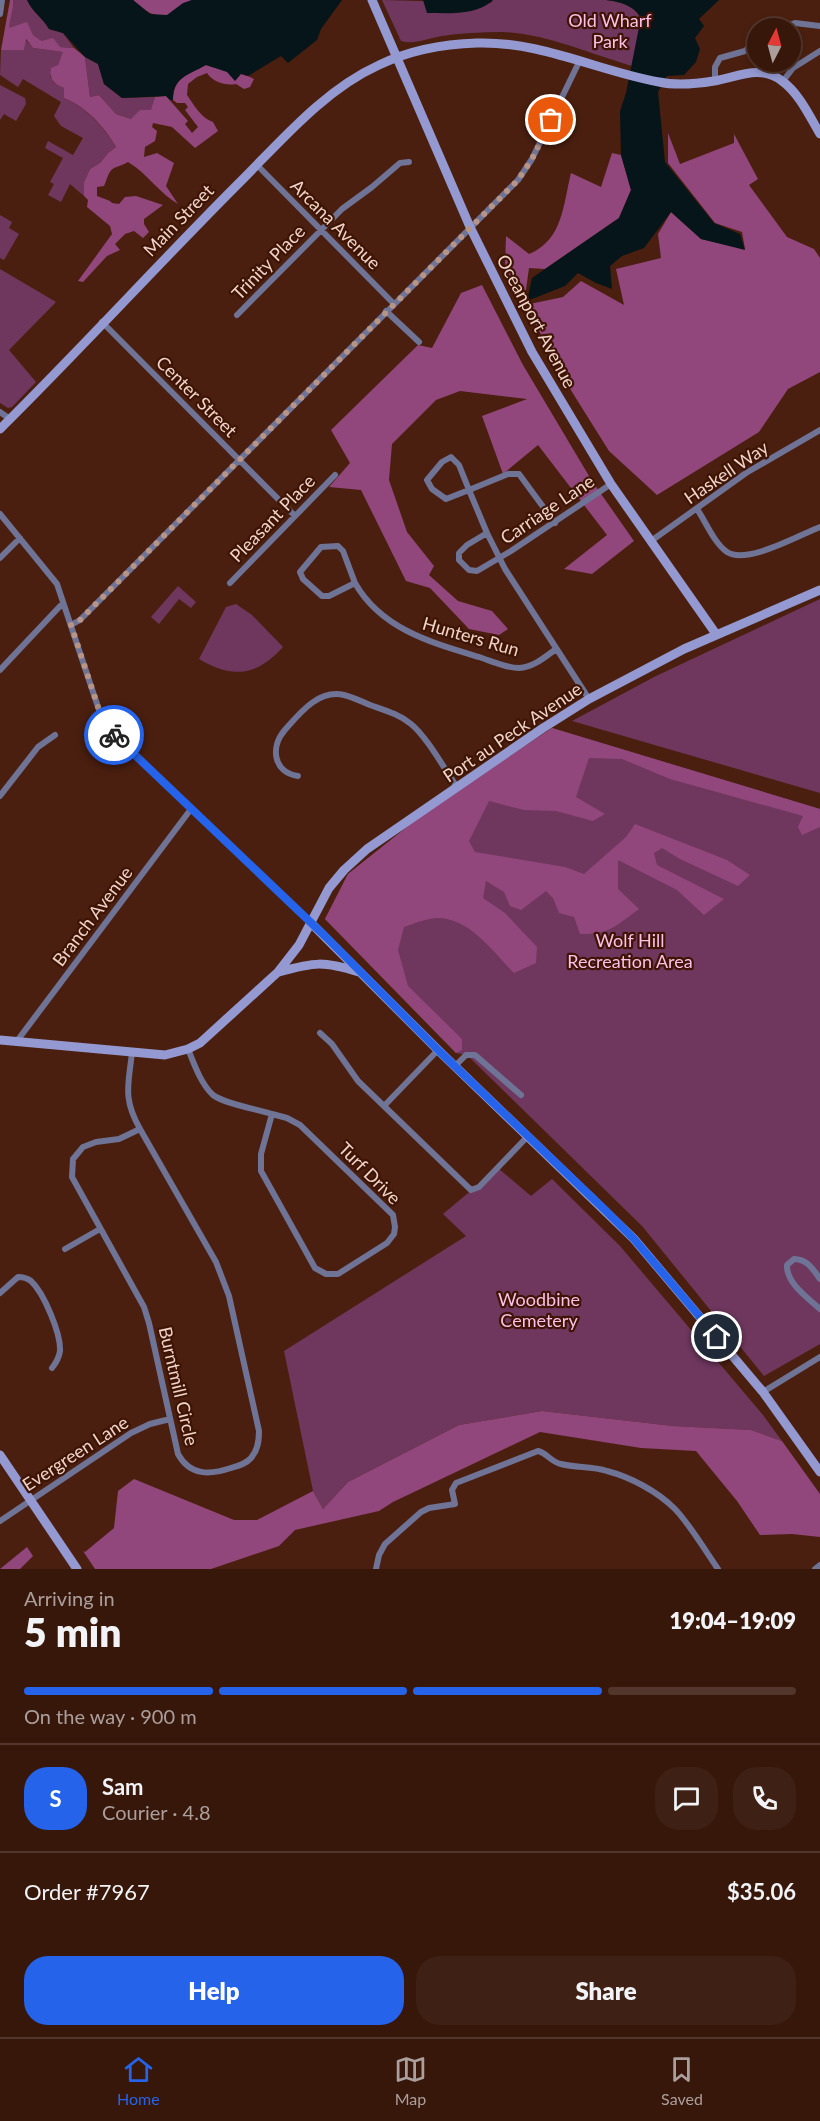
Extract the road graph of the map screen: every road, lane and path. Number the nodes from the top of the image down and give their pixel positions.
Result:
1 (3, 0) edge
2 (372, 0) edge
3 (0, 14) edge
4 (801, 24) edge
5 (820, 27) edge
6 (747, 49) edge
7 (820, 51) edge
8 (398, 59) junction
9 (580, 60) junction
10 (715, 81) junction
11 (783, 81) junction
12 (820, 134) edge
13 (409, 162) dead end
14 (257, 165) junction
15 (470, 227) junction
16 (321, 230) junction
17 (394, 304) junction
18 (386, 311) junction
19 (237, 315) dead end
20 (102, 322) junction
21 (419, 342) dead end
22 (0, 412) edge
23 (10, 419) junction
24 (0, 429) edge
25 (820, 430) edge
26 (239, 459) junction
27 (334, 474) dead end
28 (611, 484) junction
29 (469, 490) junction
30 (697, 509) junction
31 (0, 514) edge
32 (296, 516) junction
33 (555, 523) junction
34 (820, 527) edge
35 (487, 533) junction
36 (20, 538) junction
37 (651, 541) junction
38 (0, 558) edge
39 (500, 558) junction
40 (230, 583) dead end
41 (355, 583) junction
42 (820, 590) edge
43 (63, 603) junction
44 (71, 625) junction
45 (717, 634) junction
46 (556, 649) junction
47 (0, 670) edge
48 (589, 699) junction
49 (54, 735) dead end
50 (298, 777) dead end
51 (457, 788) junction
52 (0, 796) edge
53 (190, 809) junction
54 (310, 922) junction
55 (278, 972) junction
56 (361, 973) junction
57 (320, 1033) dead end
58 (0, 1040) edge
59 (17, 1041) junction
60 (188, 1049) junction
61 (438, 1050) junction
62 (132, 1053) junction
63 (455, 1066) junction
64 (521, 1095) dead end
65 (384, 1106) junction
66 (272, 1113) junction
67 (140, 1129) junction
68 (528, 1136) junction
69 (100, 1228) junction
70 (65, 1249) dead end
71 (820, 1279) edge
72 (0, 1293) edge
73 (820, 1309) edge
74 (820, 1357) edge
75 (52, 1368) dead end
76 (764, 1392) junction
77 (170, 1419) junction
78 (0, 1455) edge
79 (820, 1472) edge
80 (31, 1500) junction
81 (0, 1521) edge
82 (820, 1565) edge
83 (77, 1569) edge
84 (376, 1569) edge
85 (718, 1569) edge
86 (815, 1569) edge

1 - 3 street
2 - 8 street, Oceanport Avenue
4 - 5 street
6 - 10 street
7 - 11 street
8 - 9 street, Main Street
8 - 14 street, Main Street
8 - 15 street, Oceanport Avenue
9 - 10 street, Main Street
9 - 15 street
10 - 11 street, Main Street
11 - 12 street
13 - 16 street, Trinity Place
14 - 16 street, Arcana Avenue
14 - 20 street, Main Street
15 - 17 street
15 - 28 street, Oceanport Avenue
16 - 17 street, Arcana Avenue
16 - 19 street, Trinity Place
17 - 18 street
18 - 21 street
18 - 26 street
20 - 23 street, Main Street
20 - 26 street, Center Street
22 - 23 street
23 - 24 street, Main Street
25 - 30 street, Haskell Way
26 - 32 street, Center Street
26 - 44 street
27 - 32 street, Pleasant Place
28 - 33 street, Carriage Lane
28 - 37 street, Oceanport Avenue
29 - 29 street
29 - 33 street
29 - 35 street
30 - 34 street
30 - 37 street, Haskell Way
31 - 36 street
32 - 40 street, Pleasant Place
33 - 39 street, Carriage Lane
35 - 39 street
35 - 39 street, Carriage Lane
36 - 38 street
36 - 43 street
37 - 45 street, Oceanport Avenue
39 - 46 street
41 - 41 street
41 - 46 street, Hunters Run
42 - 45 street, Port au Peck Avenue
43 - 44 street
43 - 47 street
44 - 53 street
45 - 48 street, Port au Peck Avenue
46 - 48 street
48 - 51 street, Port au Peck Avenue
49 - 52 street
50 - 51 street
51 - 54 street, Port au Peck Avenue
53 - 54 street
53 - 59 street, Branch Avenue
54 - 55 street, Port au Peck Avenue
54 - 56 street
55 - 56 street
55 - 60 street, Port au Peck Avenue
56 - 61 street
57 - 65 street
58 - 59 street
59 - 62 street
60 - 62 street
60 - 66 street, Turf Drive
61 - 63 street
61 - 65 street
62 - 67 street, Burntmill Circle
63 - 64 street
63 - 68 street
65 - 68 street
66 - 66 street, Turf Drive
67 - 69 street, Burntmill Circle
67 - 77 street, Burntmill Circle
68 - 76 street
69 - 70 street
69 - 77 street, Burntmill Circle
71 - 73 street
72 - 75 street
74 - 76 street
76 - 79 street
77 - 80 street, Evergreen Lane
78 - 80 street
80 - 81 street, Evergreen Lane
80 - 83 street
82 - 86 street
84 - 85 street

